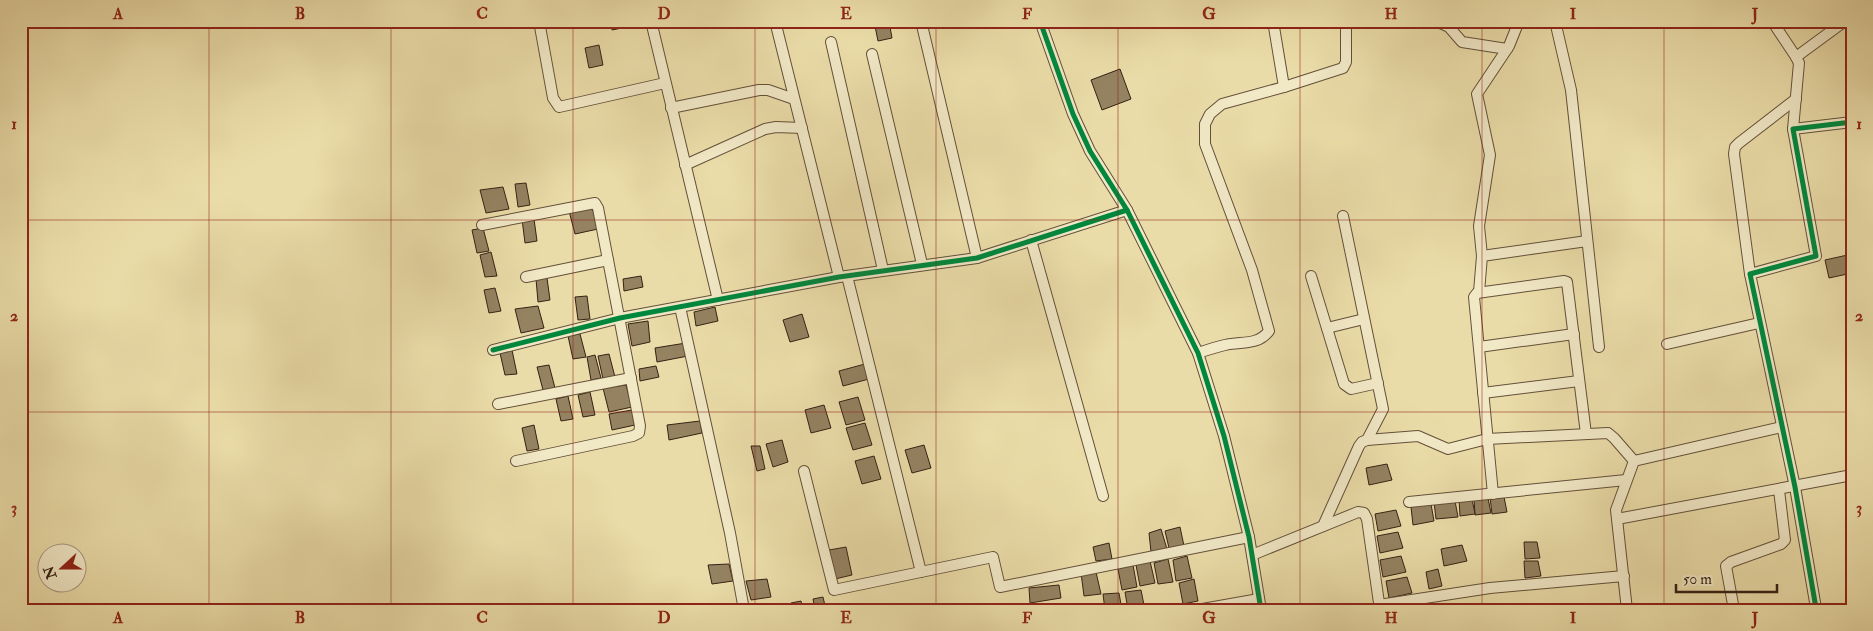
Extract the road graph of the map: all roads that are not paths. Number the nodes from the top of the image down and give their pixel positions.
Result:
1 (539, 21) edge
2 (650, 21) edge
3 (775, 21) edge
4 (922, 21) edge
5 (1040, 21) edge
6 (1274, 21) edge
7 (1346, 21) edge
8 (1436, 21) edge
9 (1519, 21) edge
10 (1555, 21) edge
11 (1772, 21) edge
12 (1845, 21) edge
13 (830, 42) dead end
14 (1507, 49) junction
15 (872, 54) dead end
16 (1796, 57) junction
17 (665, 83) junction
18 (1284, 87) junction
19 (794, 99) junction
20 (1796, 99) junction
21 (671, 108) junction
22 (1852, 122) edge
23 (802, 128) junction
24 (1793, 130) junction
25 (685, 165) junction
26 (1127, 210) junction
27 (1343, 216) dead end
28 (482, 225) dead end
29 (1031, 240) junction
30 (1587, 240) junction
31 (1482, 256) junction
32 (977, 258) junction
33 (608, 260) junction
34 (922, 264) junction
35 (883, 270) junction
36 (1750, 274) junction
37 (1311, 276) dead end
38 (526, 277) dead end
39 (843, 277) junction
40 (1479, 292) junction
41 (718, 300) junction
42 (680, 307) junction
43 (620, 318) junction
44 (1364, 319) junction
45 (1759, 323) junction
46 (1327, 328) junction
47 (1574, 334) junction
48 (1667, 344) dead end
49 (1599, 346) dead end
50 (1478, 347) junction
51 (493, 350) dead end
52 (1198, 353) junction
53 (631, 378) junction
54 (1579, 382) junction
55 (1378, 383) junction
56 (1483, 393) junction
57 (498, 404) dead end
58 (1782, 427) junction
59 (1586, 434) junction
60 (1487, 439) junction
61 (1367, 440) junction
62 (516, 461) dead end
63 (1634, 462) junction
64 (804, 471) dead end
65 (1852, 475) edge
66 (1626, 480) junction
67 (1795, 487) junction
68 (1779, 490) junction
69 (1493, 494) junction
70 (1102, 496) dead end
71 (1409, 502) dead end
72 (1617, 519) junction
73 (1323, 526) junction
74 (1249, 537) junction
75 (1252, 555) junction
76 (921, 572) junction
77 (1624, 576) junction
78 (1259, 599) junction
79 (1380, 607) edge
80 (744, 610) edge
81 (1197, 610) edge
82 (1260, 610) edge
83 (1627, 610) edge
84 (1734, 610) edge
85 (1811, 610) edge

1 - 17 street
2 - 17 street
3 - 19 street
4 - 32 street
5 - 26 street
6 - 18 street
7 - 18 street
8 - 14 street
9 - 14 street
10 - 30 street
11 - 16 street
12 - 16 street
13 - 35 street
14 - 31 street
15 - 34 street
16 - 20 street
17 - 21 street
18 - 52 street
19 - 21 street
19 - 23 street
20 - 24 street
20 - 36 street
21 - 25 street
22 - 24 street
23 - 25 street
23 - 39 street
24 - 36 street
25 - 41 street
26 - 29 street
26 - 52 street
27 - 44 street
28 - 33 street
29 - 32 street
29 - 70 street
30 - 31 street
30 - 49 street
31 - 40 street
32 - 34 street
33 - 38 street
33 - 43 street
34 - 35 street
35 - 39 street
36 - 45 street
37 - 46 street
39 - 41 street
39 - 76 street
40 - 47 street
40 - 50 street
41 - 42 street
42 - 43 street
42 - 80 street
43 - 51 street
43 - 53 street
44 - 46 street
44 - 55 street
45 - 48 street
45 - 58 street
46 - 55 street
47 - 50 street
47 - 54 street
50 - 56 street
52 - 74 street
53 - 57 street
53 - 62 street
54 - 56 street
54 - 59 street
55 - 61 street
56 - 60 street
58 - 63 street
58 - 67 street
59 - 60 street
59 - 63 street
60 - 61 street
60 - 69 street
61 - 73 street
63 - 66 street
64 - 76 street
65 - 67 street
66 - 69 street
66 - 72 street
67 - 68 street
67 - 85 street
68 - 72 street
68 - 84 street
69 - 71 street
72 - 77 street
73 - 75 street
73 - 79 street
74 - 75 street
74 - 76 street
75 - 78 street
77 - 79 street
77 - 83 street
78 - 81 street
78 - 82 street

